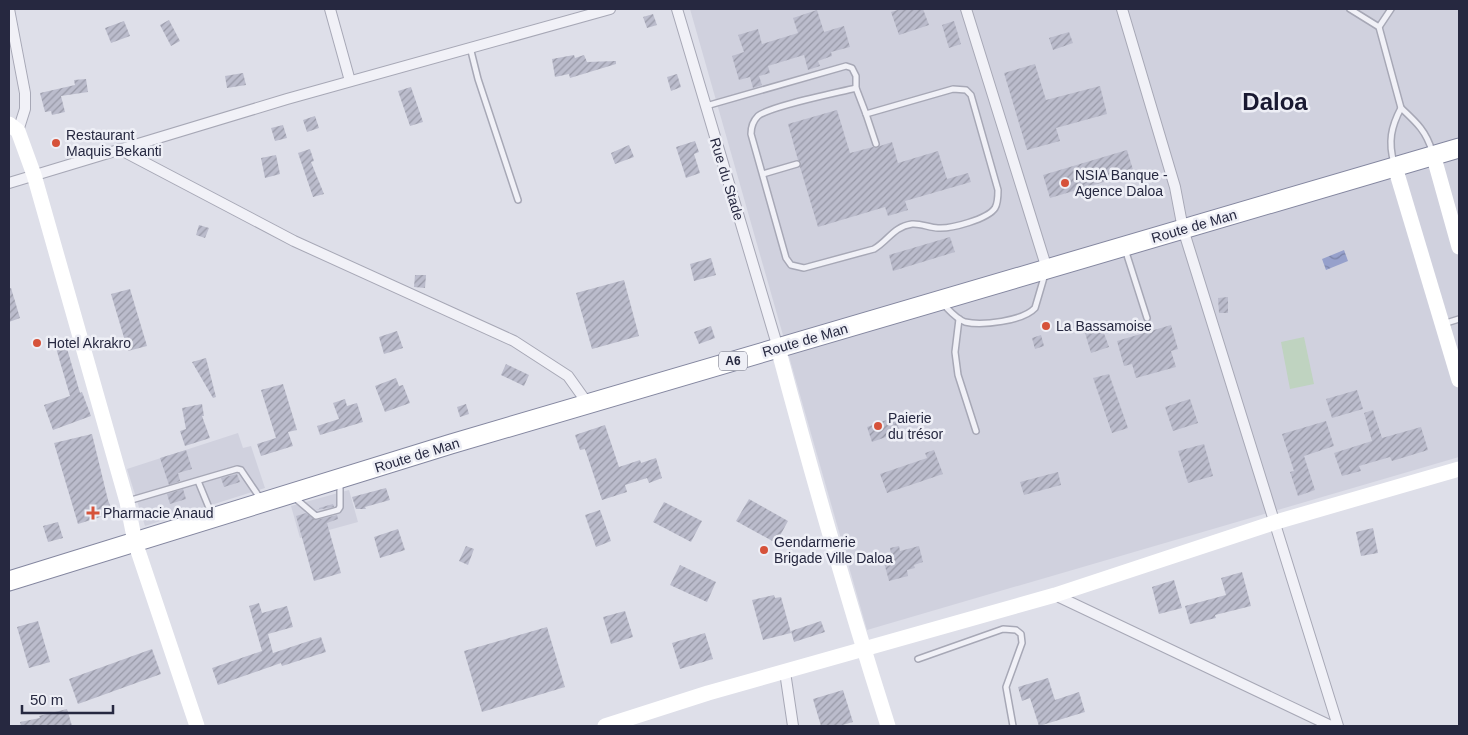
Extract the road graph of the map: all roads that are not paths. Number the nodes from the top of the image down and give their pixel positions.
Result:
1 (9, 9) edge
2 (330, 9) edge
3 (610, 9) edge
4 (677, 9) edge
5 (966, 9) edge
6 (1122, 9) edge
7 (1350, 9) edge
8 (1391, 9) edge
9 (1379, 27) junction
10 (470, 47) junction
11 (350, 81) junction
12 (856, 88) junction
13 (706, 106) junction
14 (1402, 108) junction
15 (866, 114) junction
16 (13, 127) edge
17 (876, 144) dead end
18 (1459, 148) edge
19 (119, 149) junction
20 (1433, 154) junction
21 (797, 164) dead end
22 (1395, 167) junction
23 (763, 174) junction
24 (34, 176) junction
25 (9, 182) edge
26 (518, 200) dead end
27 (1183, 229) junction
28 (1124, 246) junction
29 (1459, 247) edge
30 (1047, 269) junction
31 (939, 301) junction
32 (1147, 318) dead end
33 (959, 319) junction
34 (1459, 319) edge
35 (1443, 324) junction
36 (778, 348) junction
37 (1459, 380) edge
38 (588, 404) junction
39 (976, 431) dead end
40 (1459, 469) edge
41 (340, 479) junction
42 (198, 481) junction
43 (291, 494) junction
44 (127, 502) junction
45 (263, 502) junction
46 (213, 518) junction
47 (1276, 522) junction
48 (135, 542) junction
49 (9, 581) edge
50 (1055, 595) junction
51 (864, 649) junction
52 (918, 659) dead end
53 (784, 672) junction
54 (197, 726) edge
55 (605, 726) edge
56 (793, 726) edge
57 (888, 726) edge
58 (1013, 726) edge
59 (1331, 726) edge
60 (1338, 726) edge

1 - 16 street
2 - 11 street
3 - 10 street
4 - 13 street, Rue du Stade
5 - 30 street
6 - 27 street
7 - 9 lane
8 - 9 lane
9 - 14 lane
10 - 11 street
10 - 26 lane
11 - 19 street
12 - 13 lane
12 - 15 lane
12 - 23 lane
13 - 36 street, Rue du Stade
14 - 20 lane
14 - 22 lane
15 - 17 lane
15 - 23 lane
16 - 24 street
18 - 20 highway, Route de Man / A6
19 - 24 street
19 - 38 street
20 - 22 highway, Route de Man / A6
20 - 29 street
21 - 23 lane
22 - 27 highway, Route de Man / A6
22 - 35 street
24 - 25 street
24 - 44 street
27 - 28 highway, Route de Man / A6
27 - 47 street
28 - 30 highway, Route de Man / A6
28 - 32 lane
30 - 31 highway, Route de Man / A6
30 - 33 lane
31 - 33 lane
31 - 36 highway, Route de Man / A6
33 - 39 lane
34 - 35 lane
35 - 37 street
36 - 38 highway, Route de Man / A6
36 - 51 street
38 - 41 highway, Route de Man / A6
40 - 47 street
41 - 43 highway, Route de Man / A6
41 - 43 lane
42 - 44 lane
42 - 45 lane
42 - 46 lane
43 - 45 highway, Route de Man / A6
44 - 48 street
45 - 46 highway, Route de Man / A6
46 - 48 highway, Route de Man / A6
47 - 50 street
47 - 60 street
48 - 49 highway, Route de Man / A6
48 - 54 street
50 - 51 street
50 - 59 street
51 - 53 street
51 - 57 street
52 - 58 lane
53 - 55 street
53 - 56 street

